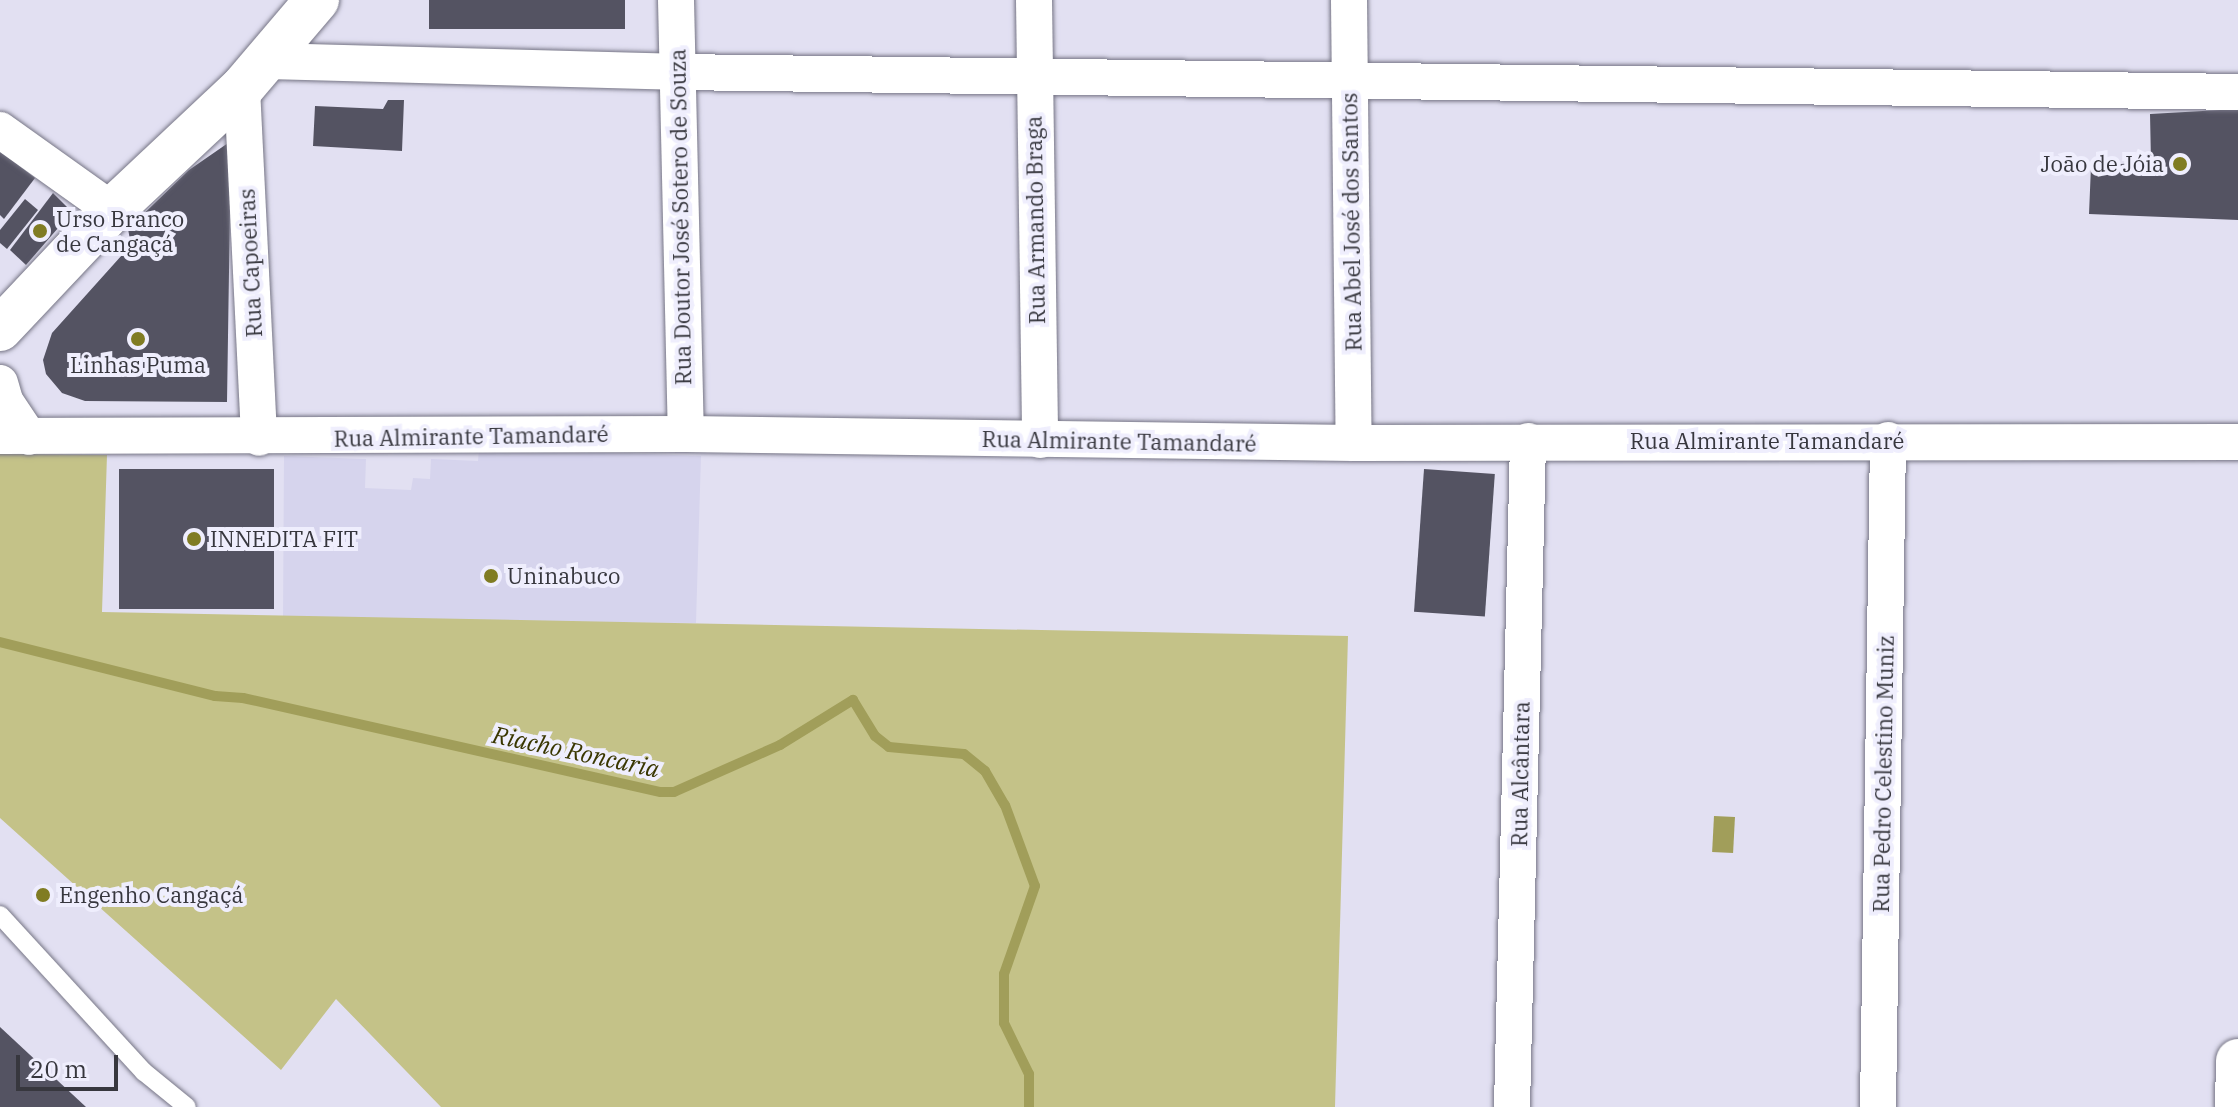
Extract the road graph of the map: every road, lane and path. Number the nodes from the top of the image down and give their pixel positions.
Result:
1 (317, 0) edge
2 (676, 0) edge
3 (1034, 0) edge
4 (1349, 0) edge
5 (675, 72) junction
6 (254, 74) junction
7 (1032, 76) junction
8 (1349, 79) junction
9 (2238, 92) edge
10 (0, 130) edge
11 (112, 210) junction
12 (0, 329) edge
13 (0, 383) edge
14 (686, 434) junction
15 (14, 436) edge
16 (259, 438) junction
17 (1040, 440) junction
18 (1888, 440) junction
19 (1528, 441) junction
20 (2238, 442) edge
21 (1354, 443) junction
22 (0, 915) edge
23 (2238, 1061) edge
24 (187, 1107) edge
25 (1512, 1107) edge
26 (1878, 1107) edge
27 (2237, 1107) edge

1 - 6 main road
2 - 5 street, Rua Doutor José Sotero de Souza
3 - 7 street, Rua Armando Braga
4 - 8 street, Rua Abel José dos Santos
5 - 6 street
5 - 7 street
5 - 14 street, Rua Doutor José Sotero de Souza
6 - 11 main road
6 - 16 street, Rua Capoeiras
7 - 8 street
7 - 17 street, Rua Armando Braga
8 - 9 street
8 - 21 street, Rua Abel José dos Santos
10 - 11 street
11 - 12 main road
13 - 15 street
14 - 16 street, Rua Almirante Tamandaré
14 - 17 street, Rua Almirante Tamandaré
15 - 16 street, Rua Almirante Tamandaré
17 - 21 street, Rua Almirante Tamandaré
18 - 19 street, Rua Almirante Tamandaré
18 - 20 street, Rua Almirante Tamandaré
18 - 26 street, Rua Pedro Celestino Muniz
19 - 21 street, Rua Almirante Tamandaré
19 - 25 street, Rua Alcântara
22 - 24 lane
23 - 27 main road

